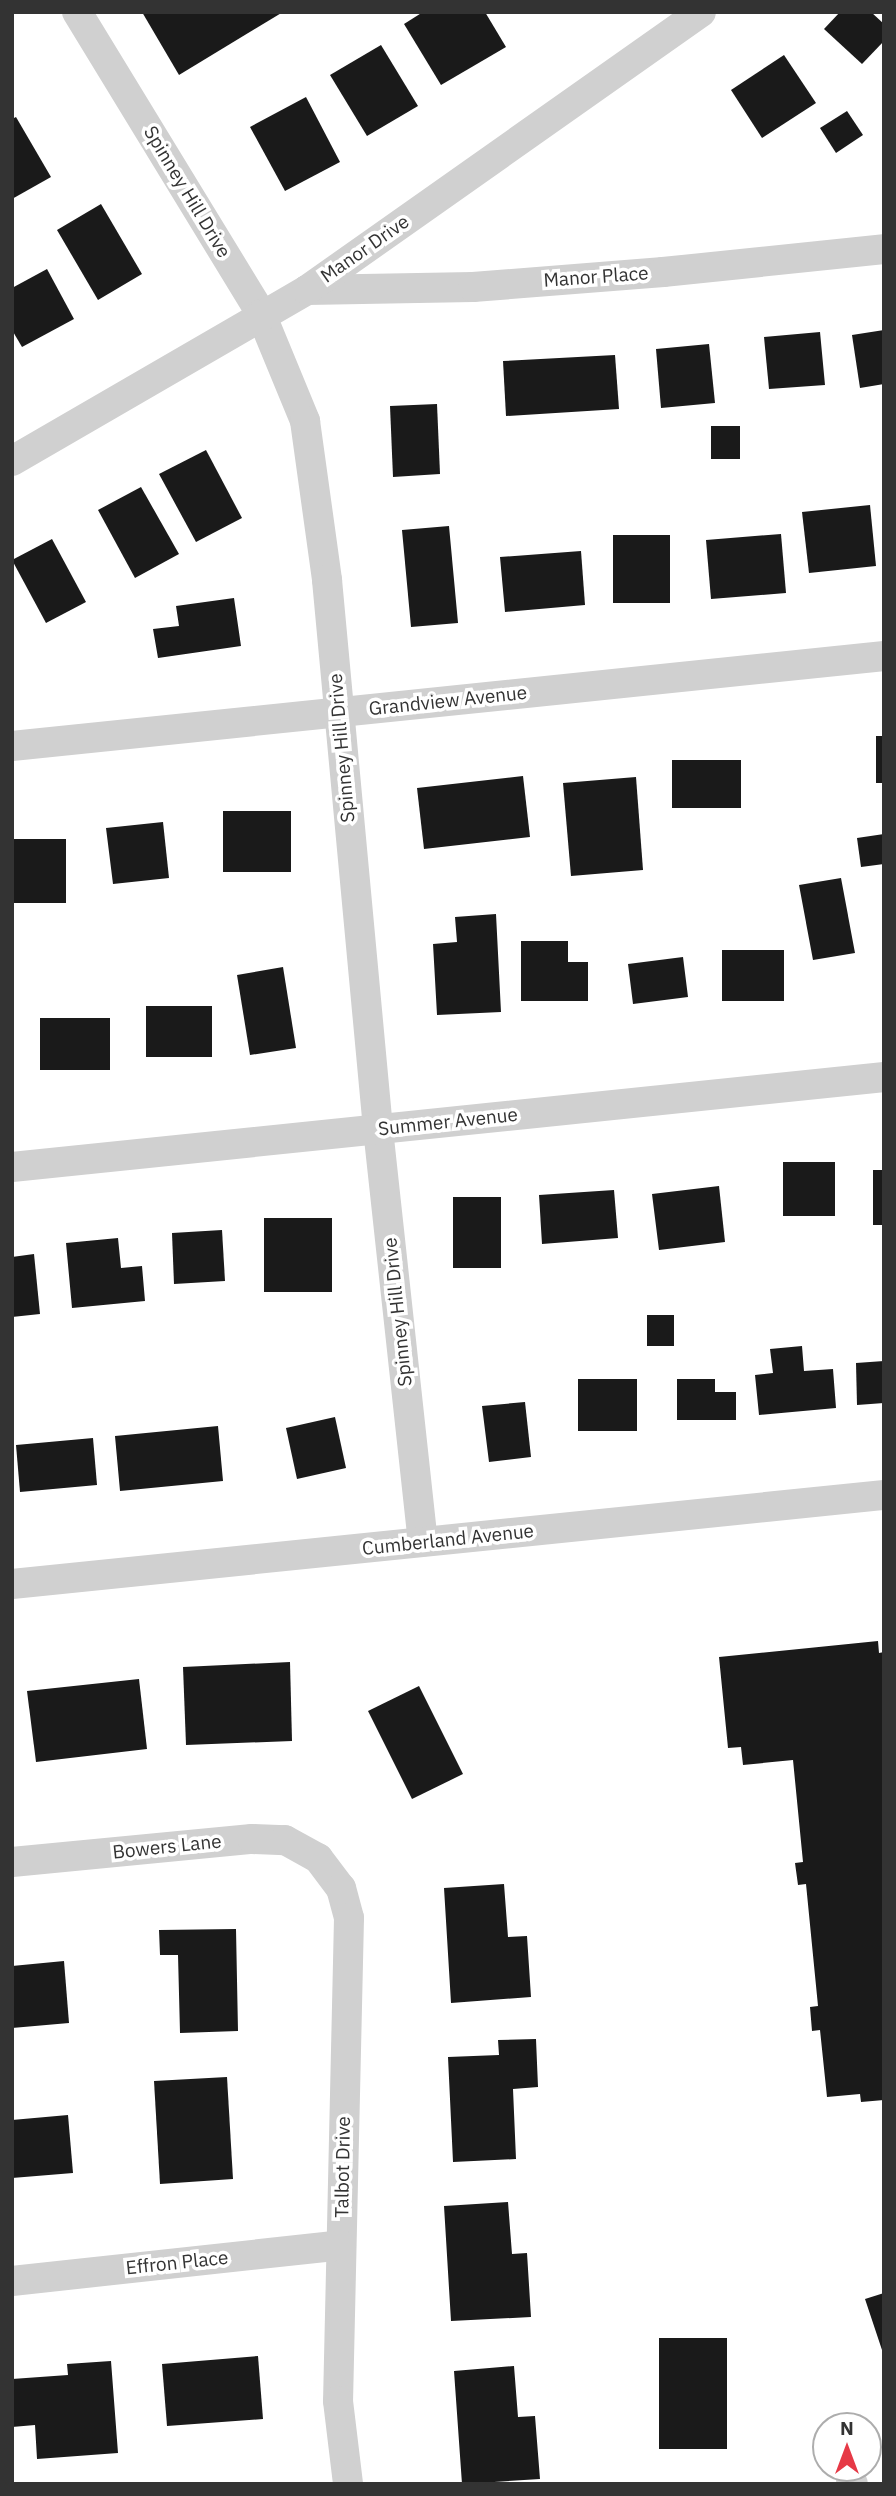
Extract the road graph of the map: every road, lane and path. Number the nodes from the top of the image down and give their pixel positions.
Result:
1 (77, 12) edge
2 (701, 12) edge
3 (884, 248) edge
4 (307, 290) junction
5 (261, 314) junction
6 (12, 461) edge
7 (884, 656) edge
8 (339, 712) junction
9 (12, 746) edge
10 (884, 1077) edge
11 (378, 1129) junction
12 (12, 1167) edge
13 (884, 1495) edge
14 (423, 1542) junction
15 (12, 1584) edge
16 (318, 1858) joint
17 (12, 1862) edge
18 (341, 2245) junction
19 (12, 2281) edge
20 (348, 2484) edge

1 - 5 street, Spinney Hill Drive
2 - 4 street, Manor Drive
3 - 4 street, Manor Place
4 - 5 street, Manor Drive
5 - 6 street, Manor Drive
5 - 8 street, Spinney Hill Drive
7 - 8 street, Grandview Avenue
8 - 9 street, Grandview Avenue
8 - 11 street, Spinney Hill Drive
10 - 11 street, Summer Avenue
11 - 12 street, Summer Avenue
11 - 14 street, Spinney Hill Drive
13 - 14 street, Cumberland Avenue
14 - 15 street, Cumberland Avenue
16 - 17 street, Bowers Lane
16 - 18 street, Talbot Drive
18 - 19 street, Effron Place
18 - 20 street, Talbot Drive

